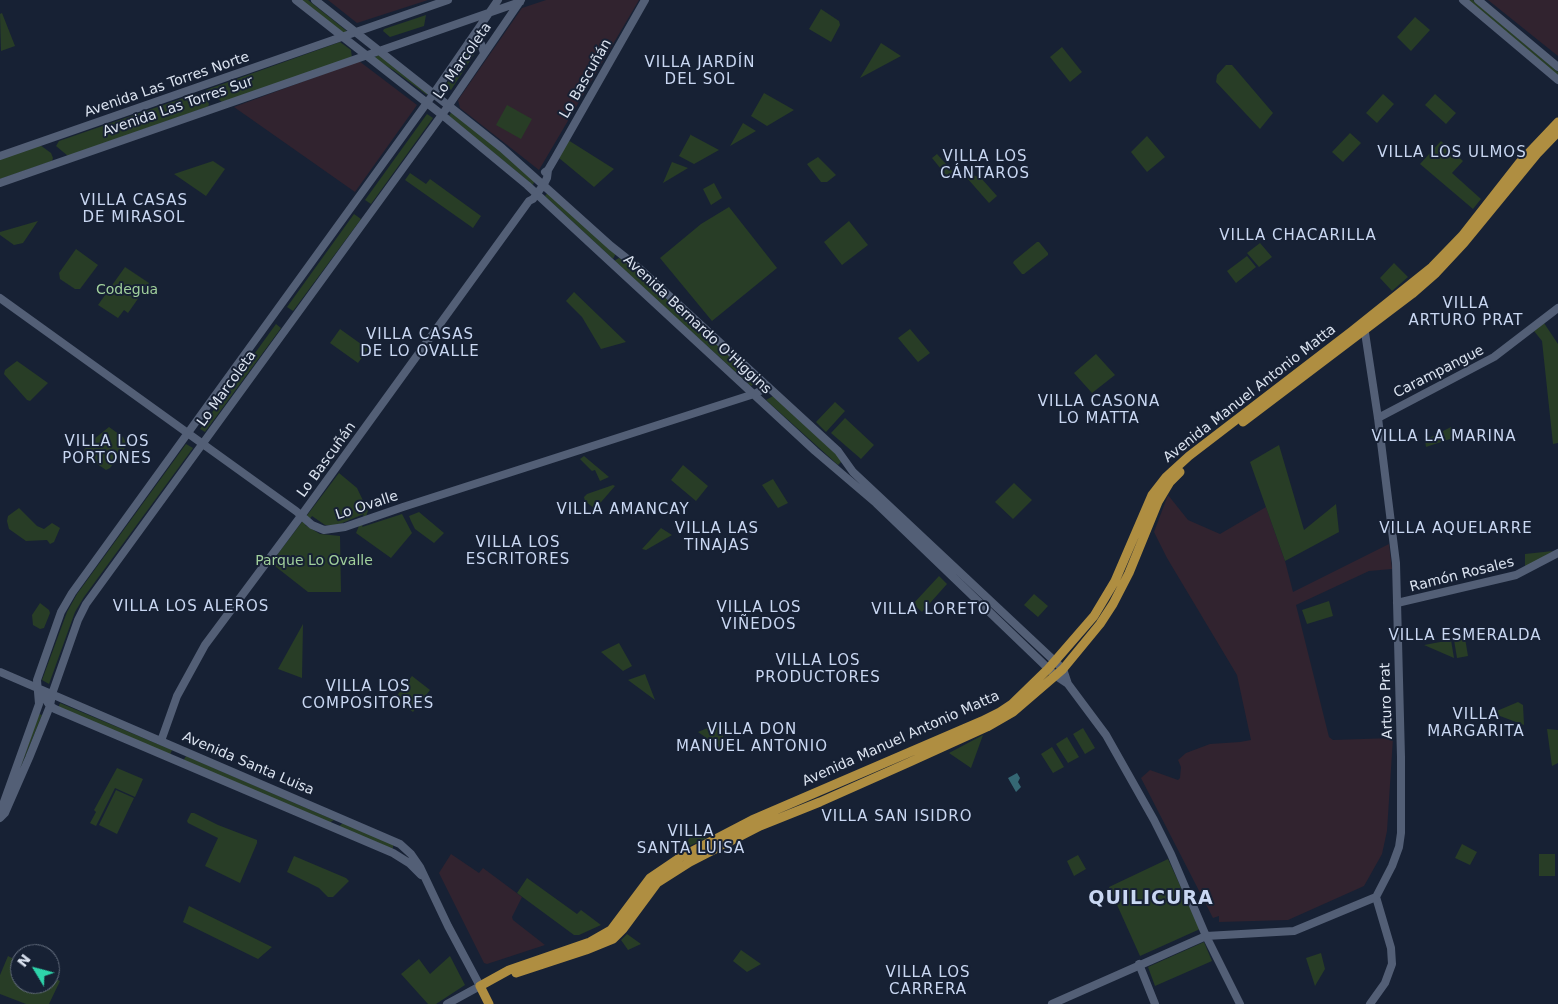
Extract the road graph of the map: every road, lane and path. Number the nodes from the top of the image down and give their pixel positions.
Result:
1 (296, 0) edge
2 (315, 0) edge
3 (448, 0) edge
4 (498, 0) edge
5 (645, 0) edge
6 (1463, 0) edge
7 (1478, 0) edge
8 (522, 1) edge
9 (489, 14) junction
10 (460, 24) junction
11 (356, 33) junction
12 (342, 38) junction
13 (471, 39) junction
14 (379, 51) junction
15 (484, 53) junction
16 (365, 56) junction
17 (1558, 67) edge
18 (1558, 80) edge
19 (434, 93) junction
20 (426, 103) junction
21 (449, 104) junction
22 (441, 114) junction
23 (1558, 122) edge
24 (1558, 132) edge
25 (0, 156) edge
26 (541, 182) junction
27 (0, 183) edge
28 (534, 192) junction
29 (0, 298) edge
30 (1558, 308) edge
31 (1364, 325) junction
32 (768, 388) junction
33 (754, 394) junction
34 (1378, 418) junction
35 (187, 433) junction
36 (202, 443) junction
37 (301, 516) junction
38 (1558, 554) edge
39 (1397, 603) junction
40 (1052, 665) junction
41 (0, 672) edge
42 (1059, 673) junction
43 (38, 688) junction
44 (52, 694) junction
45 (50, 706) junction
46 (161, 741) junction
47 (0, 813) edge
48 (0, 818) edge
49 (428, 885) junction
50 (1376, 897) junction
51 (1206, 936) junction
52 (1139, 964) junction
53 (499, 976) junction
54 (480, 986) junction
55 (447, 1004) edge
56 (489, 1004) edge
57 (1052, 1004) edge
58 (1155, 1004) edge
59 (1240, 1004) edge
60 (1370, 1004) edge

1 - 12 main road, Avenida Bernardo O'Higgins
2 - 11 main road, Avenida Bernardo O'Higgins
3 - 11 main road, Avenida Las Torres Norte
4 - 9 main road, Lo Marcoleta
5 - 26 main road, Lo Bascuñán
6 - 18 main road
7 - 17 main road
8 - 9 main road, Avenida Las Torres Sur
8 - 15 main road, Lo Marcoleta
9 - 10 main road, Avenida Las Torres Sur
9 - 13 main road, Lo Marcoleta
10 - 13 main road
10 - 14 main road, Avenida Las Torres Sur
11 - 12 main road, Avenida Las Torres Norte
11 - 14 main road, Avenida Bernardo O'Higgins
12 - 16 main road, Avenida Bernardo O'Higgins
12 - 25 main road, Avenida Las Torres Norte
13 - 15 main road
13 - 19 main road, Lo Marcoleta
14 - 16 main road, Avenida Las Torres Sur
14 - 19 main road, Avenida Bernardo O'Higgins
15 - 21 main road, Lo Marcoleta
16 - 20 main road, Avenida Bernardo O'Higgins
16 - 27 main road, Avenida Las Torres Sur
19 - 20 main road, Lo Marcoleta
19 - 21 main road, Avenida Bernardo O'Higgins
20 - 22 main road, Avenida Bernardo O'Higgins
20 - 35 main road, Lo Marcoleta
21 - 22 main road, Lo Marcoleta
21 - 26 main road, Avenida Bernardo O'Higgins
22 - 28 main road, Avenida Bernardo O'Higgins
22 - 36 main road, Lo Marcoleta
23 - 31 main road, Avenida Manuel Antonio Matta
24 - 31 main road, Avenida Manuel Antonio Matta
26 - 28 main road, Lo Bascuñán
26 - 32 main road, Avenida Bernardo O'Higgins
28 - 33 main road, Avenida Bernardo O'Higgins
28 - 37 main road, Lo Bascuñán
29 - 35 main road, Lo Ovalle
30 - 34 main road, Carampangue
31 - 34 main road, Arturo Prat
31 - 40 main road, Avenida Manuel Antonio Matta
31 - 42 main road, Avenida Manuel Antonio Matta
32 - 33 main road, Lo Ovalle
32 - 40 main road, Avenida Bernardo O'Higgins
33 - 37 main road, Lo Ovalle
33 - 40 main road, Avenida Bernardo O'Higgins
34 - 39 main road, Arturo Prat
35 - 36 main road, Lo Ovalle
35 - 43 main road, Lo Marcoleta
36 - 37 main road, Lo Ovalle
36 - 44 main road, Lo Marcoleta
37 - 46 main road, Lo Bascuñán
38 - 39 main road, Ramón Rosales
39 - 50 main road, Arturo Prat
40 - 42 main road, Avenida Bernardo O'Higgins
40 - 53 main road, Avenida Manuel Antonio Matta
41 - 43 main road, Avenida Santa Luisa
42 - 51 main road
42 - 53 main road, Avenida Manuel Antonio Matta
43 - 44 main road, Avenida Santa Luisa
43 - 45 main road
43 - 47 main road, Lo Marcoleta
44 - 45 main road, Lo Marcoleta
44 - 46 main road, Avenida Santa Luisa
45 - 48 main road, Lo Marcoleta
45 - 49 main road, Avenida Santa Luisa
46 - 49 main road, Avenida Santa Luisa
49 - 54 main road, Avenida Santa Luisa
50 - 51 main road
50 - 60 main road
51 - 52 main road
51 - 59 main road
52 - 57 main road
52 - 58 main road
53 - 54 main road, Avenida Manuel Antonio Matta
54 - 55 main road, Avenida Manuel Antonio Matta
54 - 56 main road

